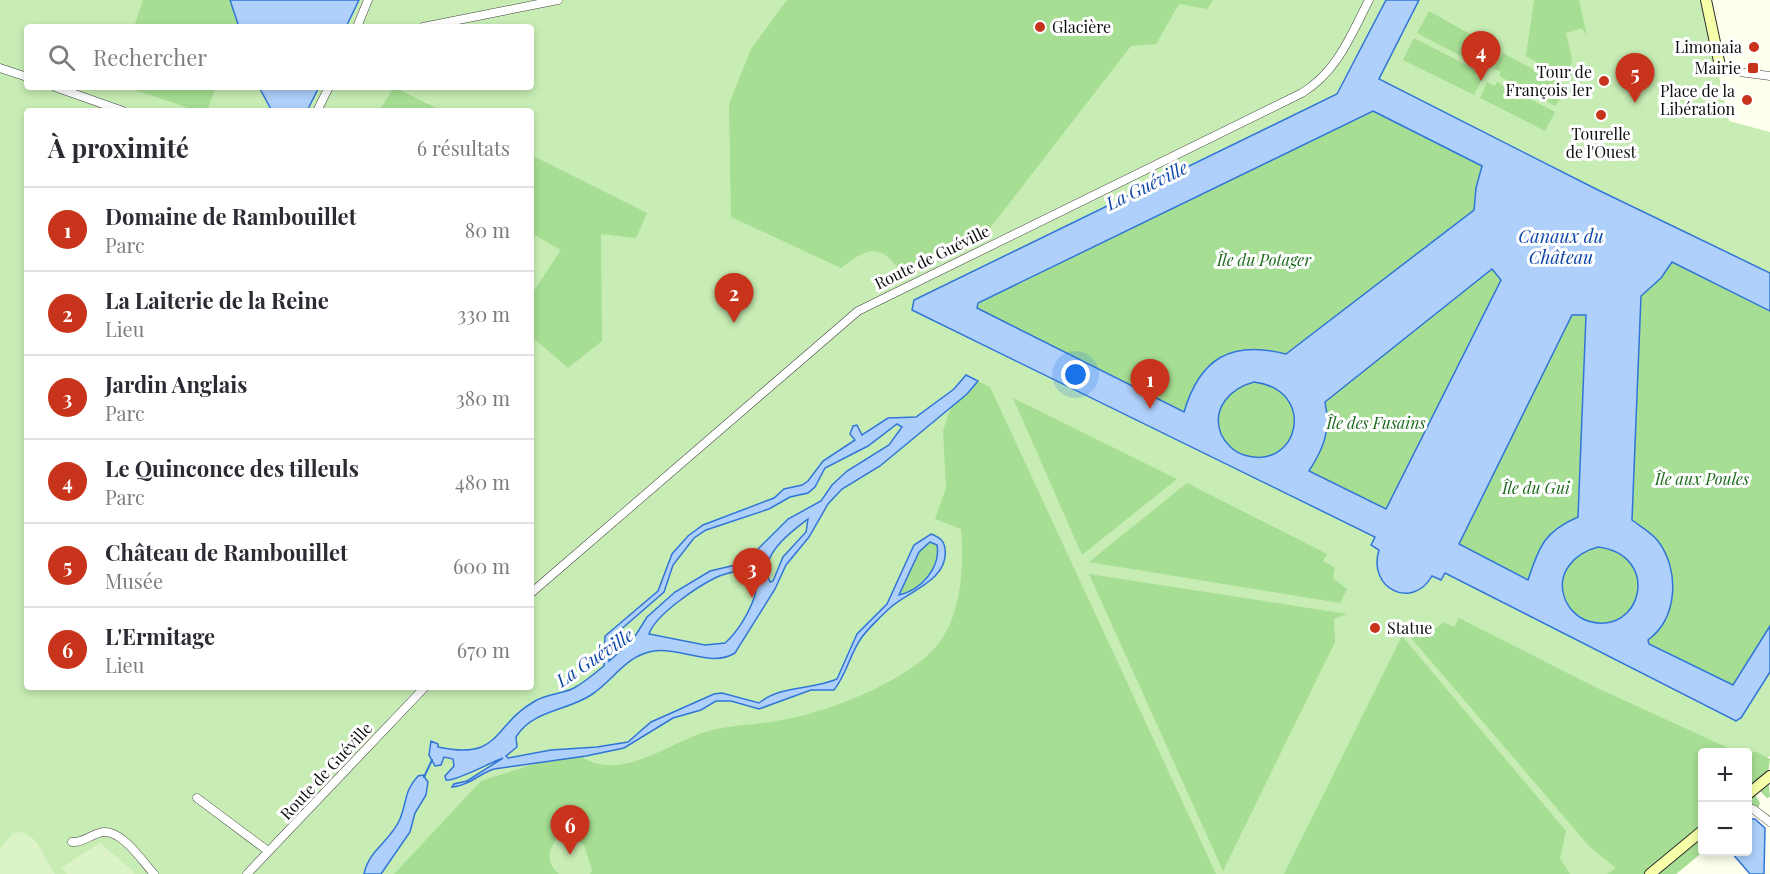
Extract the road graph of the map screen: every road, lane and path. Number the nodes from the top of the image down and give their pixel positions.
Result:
1 (369, 0) edge
2 (558, 0) edge
3 (1369, 0) edge
4 (1706, 0) edge
5 (358, 24) edge
6 (438, 24) edge
7 (0, 68) edge
8 (1724, 70) joint
9 (24, 76) edge
10 (1770, 76) edge
11 (64, 90) edge
12 (328, 90) edge
13 (114, 108) edge
14 (318, 108) edge
15 (534, 590) edge
16 (421, 690) edge
17 (1770, 776) edge
18 (1752, 791) edge
19 (198, 798) dead end
20 (1752, 809) edge
21 (1770, 822) edge
22 (1698, 834) edge
23 (72, 842) dead end
24 (268, 851) junction
25 (154, 874) edge
26 (248, 874) edge
27 (1650, 874) edge

1 - 5 street
2 - 6 street
3 - 15 street, Route de Guéville
4 - 8 main road
7 - 9 street
8 - 10 street
11 - 13 street
12 - 14 street
16 - 24 street, Route de Guéville
17 - 18 main road
19 - 24 street
20 - 21 street
22 - 27 main road
23 - 25 street
24 - 26 street, Route de Guéville

